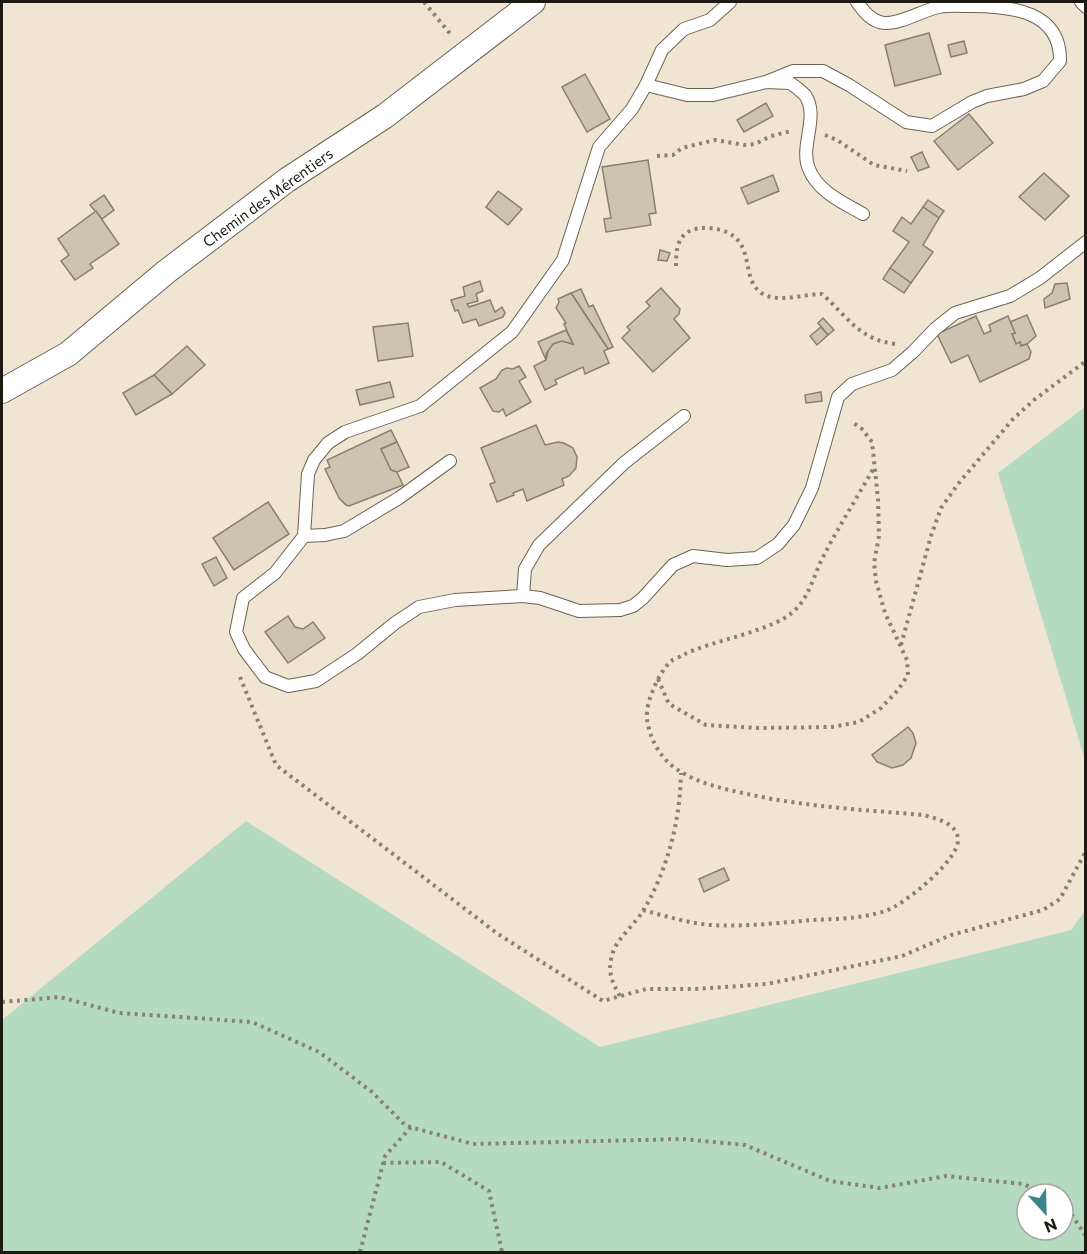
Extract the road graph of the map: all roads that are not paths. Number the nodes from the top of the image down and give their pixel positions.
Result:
1 (533, 2) edge
2 (730, 2) edge
3 (857, 2) edge
4 (1081, 2) edge
5 (1086, 7) edge
6 (766, 82) junction
7 (646, 85) junction
8 (863, 214) dead end
9 (1086, 242) edge
10 (2, 391) edge
11 (684, 416) dead end
12 (450, 461) dead end
13 (304, 536) junction
14 (523, 596) junction

1 - 10 street, Chemin des Mérentiers
2 - 7 lane
3 - 6 lane
4 - 5 lane
6 - 7 lane
6 - 8 lane
7 - 13 lane
9 - 14 lane
11 - 14 lane
12 - 13 lane
13 - 14 lane

